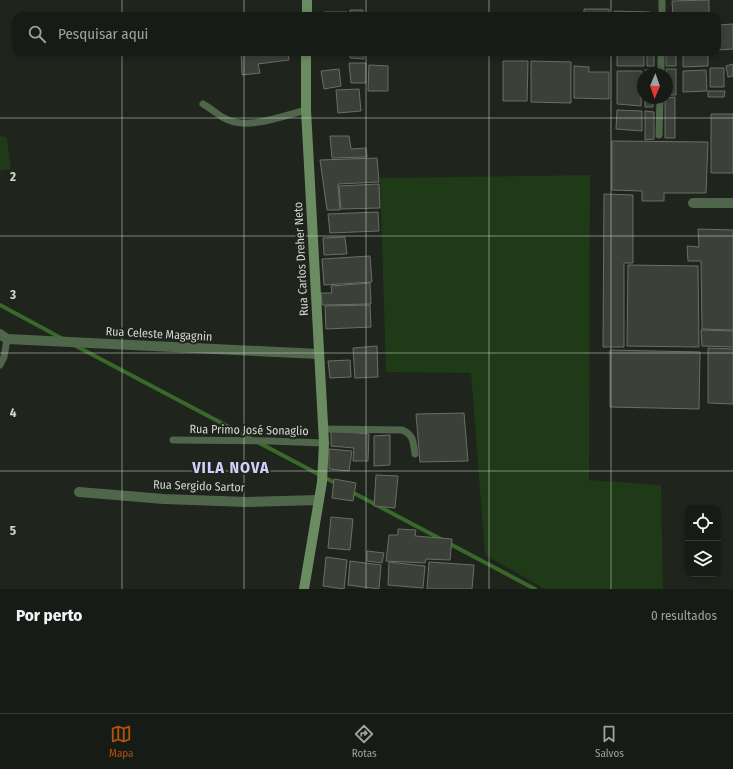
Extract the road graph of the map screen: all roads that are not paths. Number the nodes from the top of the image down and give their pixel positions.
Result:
1 (307, 0) edge
2 (662, 0) edge
3 (307, 12) edge
4 (662, 12) edge
5 (306, 56) edge
6 (661, 56) edge
7 (660, 68) edge
8 (203, 104) dead end
9 (660, 104) edge
10 (306, 110) junction
11 (659, 135) dead end
12 (693, 203) dead end
13 (733, 203) edge
14 (4, 337) edge
15 (319, 354) junction
16 (0, 365) edge
17 (323, 429) junction
18 (174, 440) dead end
19 (324, 443) junction
20 (415, 454) dead end
21 (79, 492) dead end
22 (319, 500) junction
23 (304, 589) edge

1 - 3 main road
2 - 4 lane
5 - 10 main road, Rua Carlos Dreher Neto
6 - 7 lane
8 - 10 lane
9 - 11 lane
10 - 15 main road, Rua Carlos Dreher Neto
12 - 13 street
14 - 15 street, Rua Celeste Magagnin
14 - 16 lane
15 - 17 main road, Rua Carlos Dreher Neto
17 - 19 main road, Rua Carlos Dreher Neto
17 - 20 lane
18 - 19 lane, Rua Primo José Sonaglio
19 - 22 main road, Rua Carlos Dreher Neto
21 - 22 street, Rua Sergido Sartor
22 - 23 main road, Rua Carlos Dreher Neto

